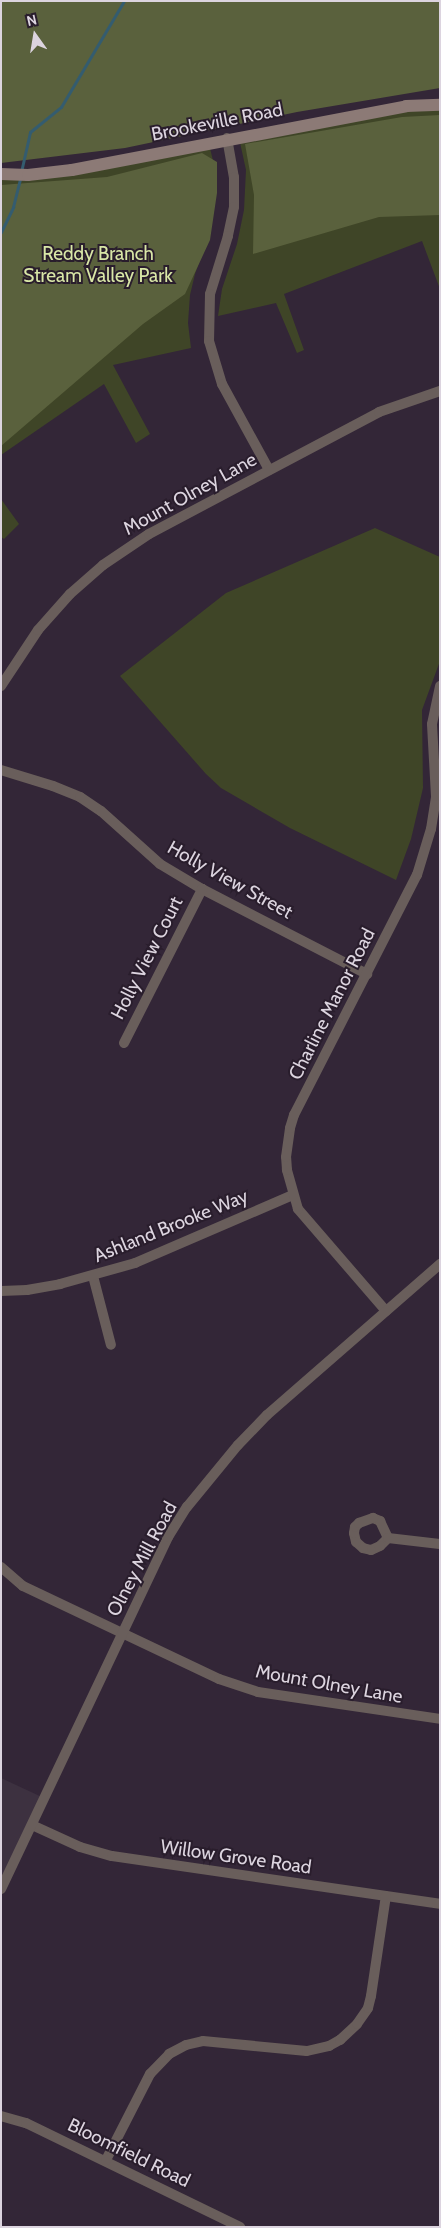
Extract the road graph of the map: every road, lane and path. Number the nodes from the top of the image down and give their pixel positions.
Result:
1 (440, 105) edge
2 (227, 138) junction
3 (3, 174) edge
4 (440, 391) edge
5 (269, 470) junction
6 (1, 686) edge
7 (440, 686) edge
8 (1, 770) edge
9 (436, 829) edge
10 (202, 889) junction
11 (367, 974) junction
12 (124, 1043) dead end
13 (293, 1195) junction
14 (440, 1264) edge
15 (92, 1276) junction
16 (1, 1291) edge
17 (386, 1311) junction
18 (111, 1345) dead end
19 (388, 1538) dead end
20 (440, 1544) edge
21 (1, 1567) edge
22 (122, 1633) junction
23 (440, 1720) edge
24 (32, 1825) junction
25 (1, 1889) edge
26 (386, 1896) junction
27 (440, 1904) edge
28 (1, 2116) edge
29 (106, 2160) junction
30 (240, 2227) edge

1 - 2 street, Brookeville Road
2 - 3 street, Brookeville Road
2 - 5 street
4 - 5 street, Mount Olney Lane
5 - 6 street, Mount Olney Lane
7 - 9 street, Charline Manor Road
8 - 10 street, Holly View Street
9 - 11 street, Charline Manor Road
10 - 11 street, Holly View Street
10 - 12 street, Holly View Court
11 - 13 street, Charline Manor Road
13 - 15 street, Ashland Brooke Way
13 - 17 street, Charline Manor Road
14 - 17 street, Olney Mill Road
15 - 16 street, Ashland Brooke Way
15 - 18 street
17 - 22 street, Olney Mill Road
19 - 20 street
21 - 22 street, Mount Olney Lane
22 - 23 street, Mount Olney Lane
22 - 24 street, Olney Mill Road
24 - 25 street, Olney Mill Road
24 - 26 street, Willow Grove Road
26 - 27 street, Willow Grove Road
26 - 29 street
28 - 29 street, Bloomfield Road
29 - 30 street, Bloomfield Road

